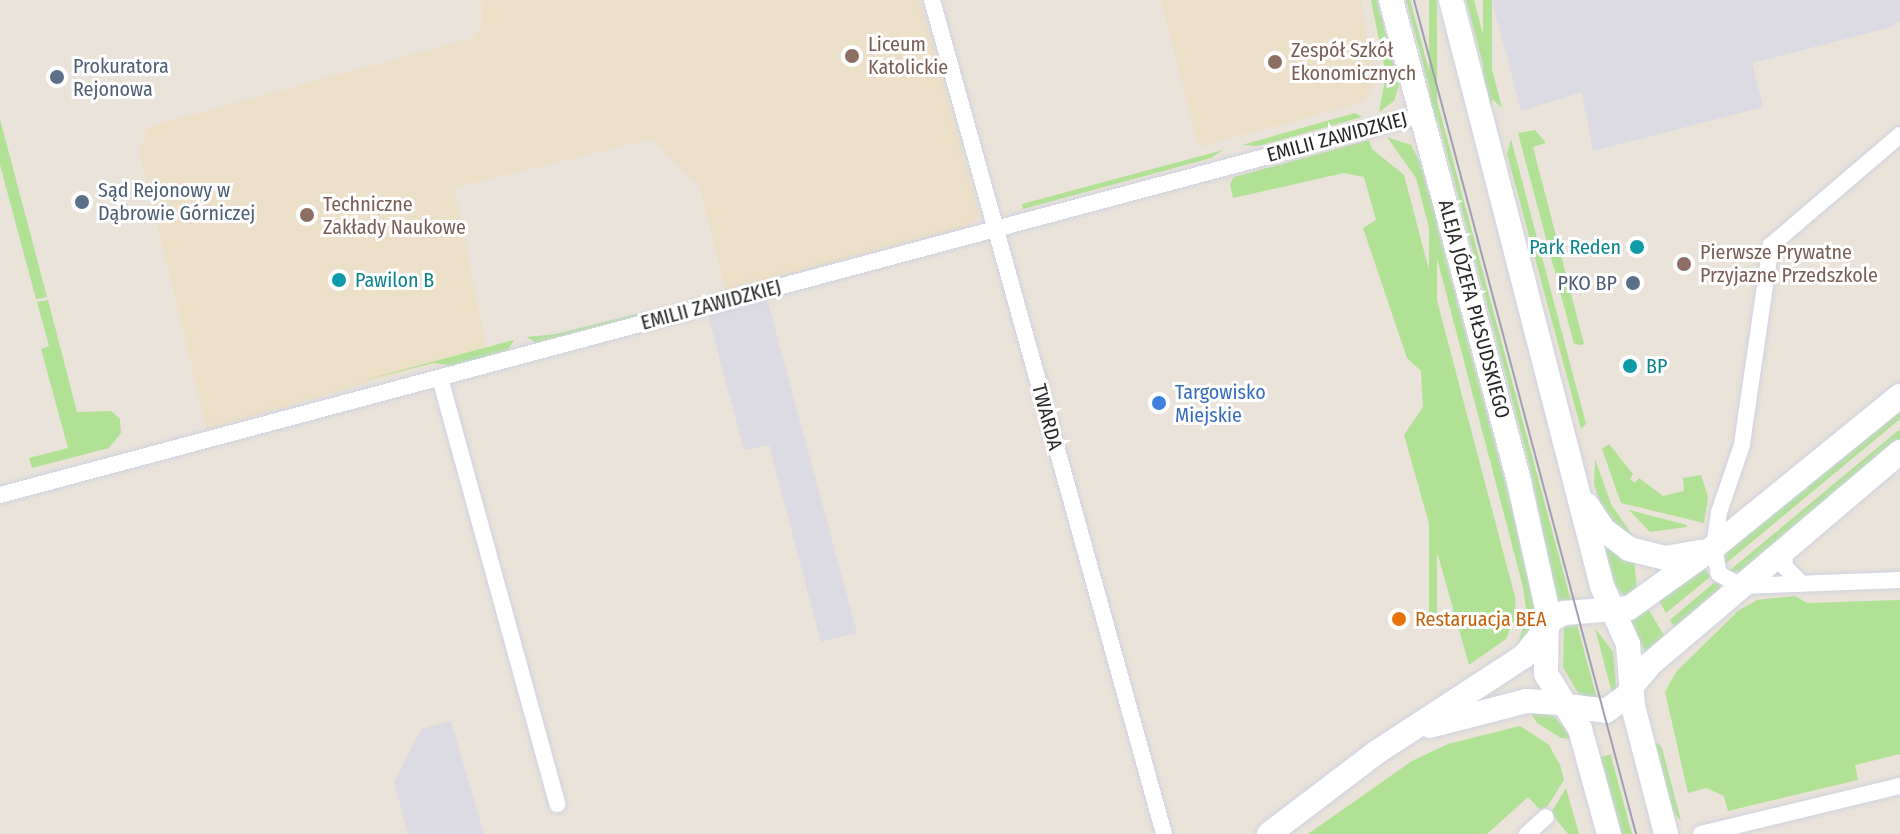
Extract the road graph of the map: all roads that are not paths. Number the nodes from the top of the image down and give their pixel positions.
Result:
1 (932, 0) edge
2 (1391, 0) edge
3 (1451, 0) edge
4 (1422, 115) junction
5 (1900, 135) edge
6 (995, 229) junction
7 (440, 378) junction
8 (1900, 396) edge
9 (1900, 452) edge
10 (1729, 485) junction
11 (0, 495) edge
12 (1582, 495) junction
13 (1757, 512) junction
14 (1714, 547) junction
15 (1784, 548) junction
16 (1900, 580) edge
17 (1801, 583) junction
18 (1742, 586) junction
19 (1611, 612) junction
20 (1548, 623) junction
21 (1631, 690) junction
22 (1565, 704) junction
23 (1401, 737) junction
24 (1900, 786) edge
25 (557, 804) dead end
26 (1546, 817) dead end
27 (1164, 834) edge
28 (1269, 834) edge
29 (1527, 834) edge
30 (1609, 834) edge
31 (1666, 834) edge
32 (1701, 834) edge

1 - 6 street, TWARDA
2 - 4 street, ALEJA JÓZEFA PIŁSUDSKIEGO
3 - 12 street
4 - 6 street, EMILII ZAWIDZKIEJ
4 - 20 street, ALEJA JÓZEFA PIŁSUDSKIEGO
5 - 10 street
6 - 7 street, EMILII ZAWIDZKIEJ
6 - 27 street, TWARDA
7 - 11 street, EMILII ZAWIDZKIEJ
7 - 25 street
8 - 13 street
9 - 15 street
10 - 13 street
10 - 14 street
12 - 14 street
12 - 19 street
13 - 14 street
14 - 18 street
14 - 19 street
15 - 17 street
15 - 18 street
16 - 17 street
17 - 18 street
18 - 21 street
19 - 20 street
19 - 21 street
20 - 22 street
20 - 23 street
21 - 22 street
21 - 31 street
22 - 23 street
22 - 30 street
23 - 28 street
24 - 32 street
26 - 29 street

